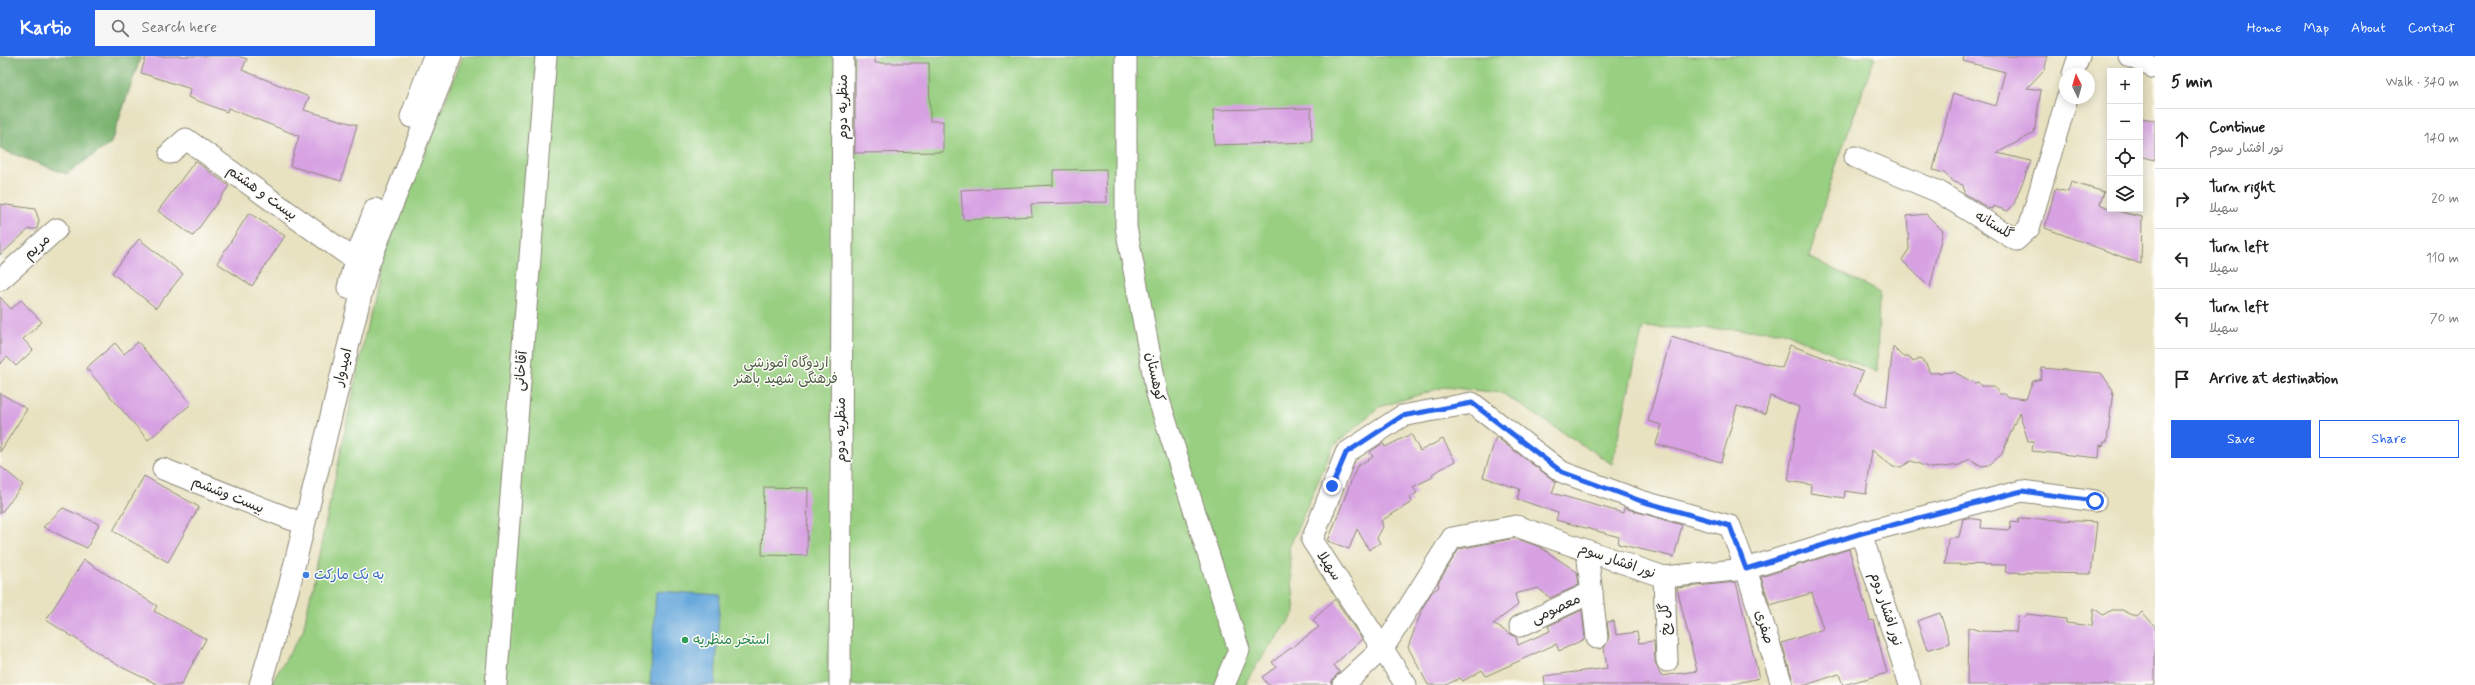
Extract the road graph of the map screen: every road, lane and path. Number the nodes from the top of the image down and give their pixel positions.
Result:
1 (434, 56) edge
2 (450, 56) edge
3 (546, 56) edge
4 (843, 56) edge
5 (1126, 56) edge
6 (2079, 56) edge
7 (2129, 56) edge
8 (2075, 68) edge
9 (2155, 68) edge
10 (2065, 104) edge
11 (409, 142) junction
12 (170, 153) dead end
13 (1855, 157) dead end
14 (57, 229) dead end
15 (361, 263) junction
16 (0, 280) edge
17 (163, 469) dead end
18 (2095, 501) dead end
19 (293, 520) junction
20 (1862, 533) junction
21 (1587, 551) junction
22 (1746, 569) junction
23 (1664, 577) junction
24 (1592, 592) junction
25 (1520, 626) dead end
26 (1597, 638) dead end
27 (1384, 648) junction
28 (1667, 661) dead end
29 (249, 685) edge
30 (260, 685) edge
31 (496, 685) edge
32 (840, 685) edge
33 (1224, 685) edge
34 (1343, 685) edge
35 (1406, 685) edge
36 (1782, 685) edge
37 (1910, 685) edge

1 - 11 street, امیدوار
2 - 11 street, امیدوار
3 - 31 street, آقاخانی
4 - 32 street, منظریه دوم
5 - 33 street, کوهستان
6 - 8 street
7 - 9 street
10 - 13 street, گلستانه
11 - 15 street, امیدوار
12 - 15 street, بیست و هشتم
14 - 16 street, مریم
15 - 19 street, امیدوار
15 - 30 street, امیدوار
17 - 19 street, بیست وششم
18 - 20 street, نور افشار سوم
19 - 29 street, امیدوار
20 - 22 street, نور افشار سوم
20 - 37 street, نور افشار دوم
21 - 23 street, نور افشار سوم
21 - 24 street, معصومی
21 - 27 street, نور افشار سوم
22 - 23 street, نور افشار سوم
22 - 27 street, سهیلا
22 - 36 street, صفری
23 - 28 street, گل یخ
24 - 25 street, معصومی
24 - 26 street, معصومی
27 - 34 street, نور افشار سوم
27 - 35 street, سهیلا

